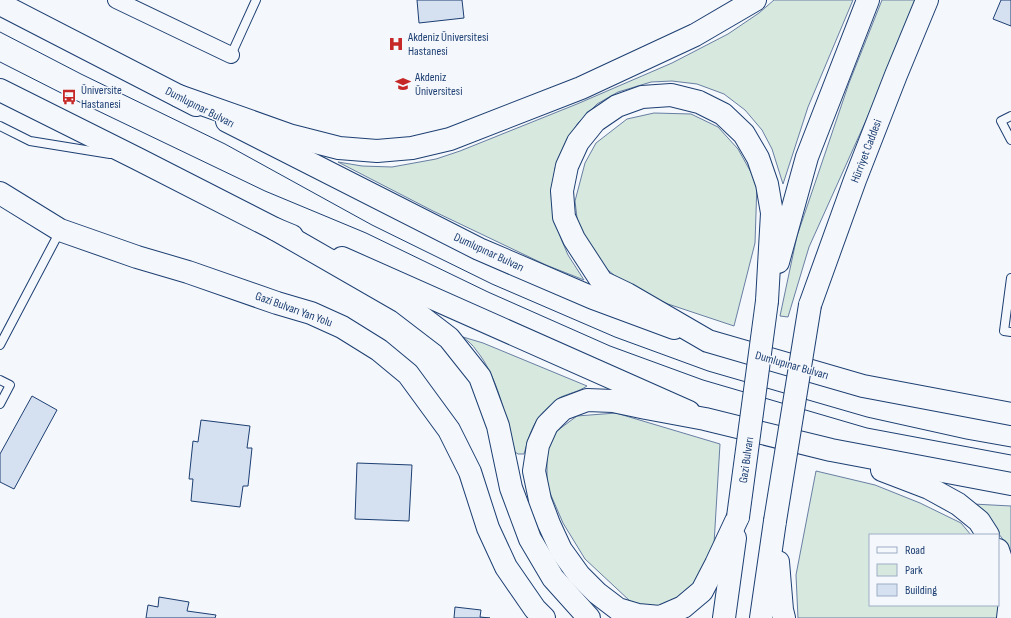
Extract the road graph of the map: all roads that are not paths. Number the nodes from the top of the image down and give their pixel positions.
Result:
1 (116, 0) edge
2 (256, 0) edge
3 (756, 0) edge
4 (868, 0) edge
5 (927, 0) edge
6 (935, 0) edge
7 (0, 4) edge
8 (24, 7) edge
9 (232, 55) joint
10 (896, 75) junction
11 (0, 90) edge
12 (179, 96) junction
13 (1011, 116) edge
14 (0, 126) edge
15 (1011, 140) edge
16 (138, 159) junction
17 (0, 193) edge
18 (275, 229) junction
19 (60, 230) junction
20 (1011, 278) edge
21 (767, 301) junction
22 (1011, 332) edge
23 (708, 341) junction
24 (0, 345) edge
25 (0, 380) edge
26 (0, 404) edge
27 (1011, 414) edge
28 (705, 419) junction
29 (830, 450) junction
30 (1011, 484) edge
31 (738, 517) junction
32 (775, 521) junction
33 (987, 534) edge
34 (999, 553) edge
35 (544, 618) edge
36 (589, 618) edge
37 (724, 618) edge
38 (761, 618) edge
39 (784, 618) edge
40 (1008, 618) edge

1 - 9 street
2 - 9 lane
3 - 12 main road
4 - 21 main road
5 - 10 main road, Hürriyet Caddesi
6 - 10 main road
7 - 8 main road, Dumlupınar Bulvarı
8 - 12 main road, Dumlupınar Bulvarı
10 - 32 main road, Hürriyet Caddesi, bridge
11 - 16 main road
12 - 23 main road, Dumlupınar Bulvarı
13 - 15 lane
14 - 16 lane
16 - 18 main road
17 - 19 main road, Gazi Bulvarı Yan Yolu
18 - 28 main road
18 - 36 main road
19 - 24 lane
19 - 35 main road, Gazi Bulvarı Yan Yolu
20 - 22 lane
21 - 23 main road
21 - 31 main road, Gazi Bulvarı, bridge
23 - 27 main road, Dumlupınar Bulvarı
25 - 26 lane
28 - 29 main road
28 - 31 main road
29 - 30 main road
29 - 33 main road
31 - 37 main road, Gazi Bulvarı
32 - 38 main road
32 - 39 main road
34 - 40 main road

